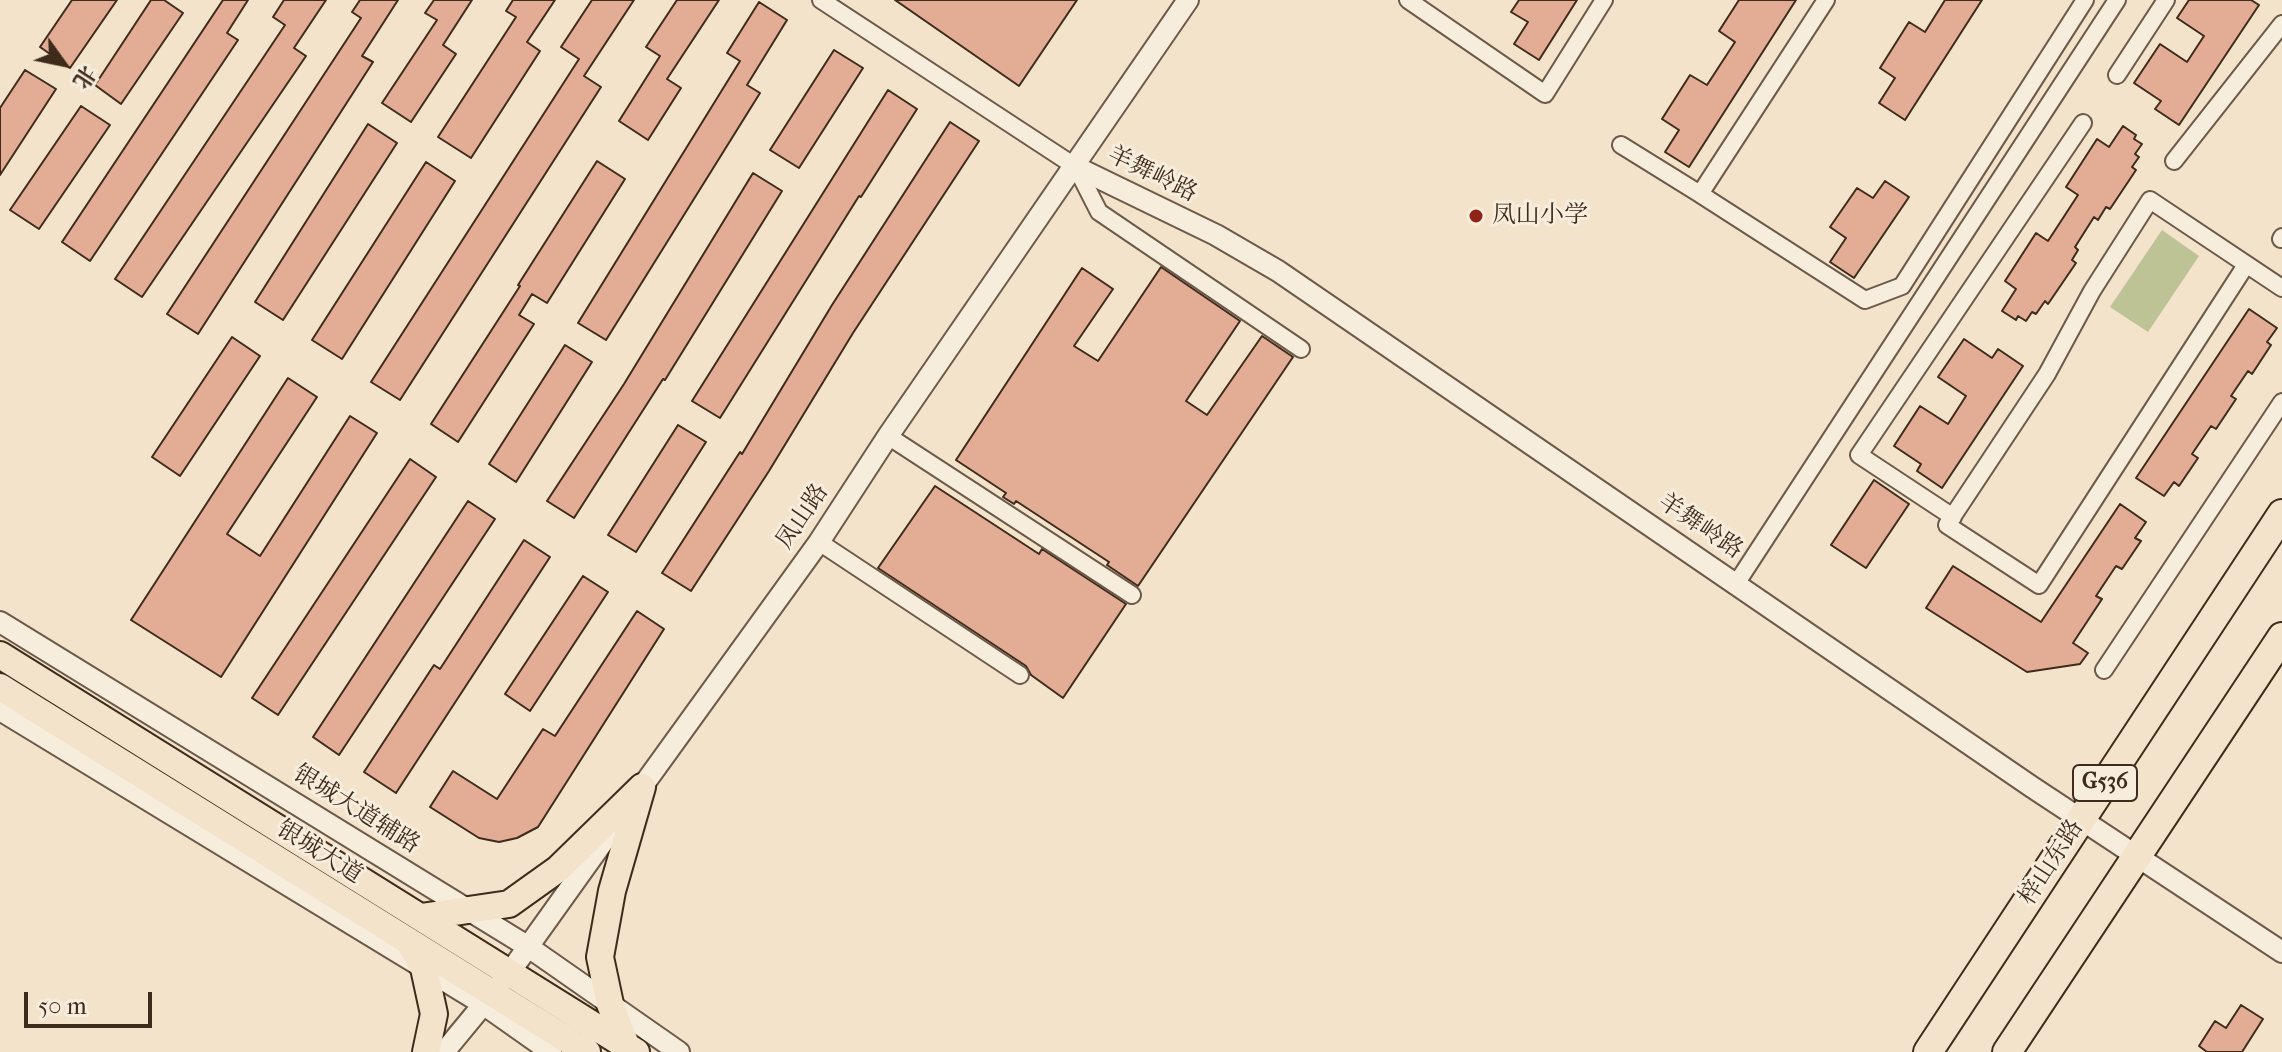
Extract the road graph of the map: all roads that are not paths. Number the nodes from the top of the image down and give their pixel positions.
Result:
1 (821, 0) edge
2 (1188, 0) edge
3 (1408, 0) edge
4 (1604, 0) edge
5 (1826, 0) edge
6 (2085, 0) edge
7 (2117, 0) edge
8 (2166, 0) edge
9 (2282, 24) edge
10 (2117, 75) dead end
11 (2083, 123) dead end
12 (1621, 145) dead end
13 (2174, 161) dead end
14 (1076, 167) junction
15 (1700, 194) junction
16 (2246, 265) junction
17 (2282, 288) edge
18 (1301, 349) dead end
19 (2282, 402) edge
20 (888, 436) junction
21 (2282, 514) edge
22 (1953, 517) junction
23 (819, 542) junction
24 (1736, 584) junction
25 (1132, 595) dead end
26 (0, 622) edge
27 (2282, 637) edge
28 (0, 655) edge
29 (2104, 670) dead end
30 (1020, 675) dead end
31 (0, 687) edge
32 (0, 710) edge
33 (642, 787) junction
34 (2081, 819) junction
35 (2137, 856) junction
36 (466, 908) junction
37 (421, 917) junction
38 (408, 940) junction
39 (527, 946) junction
40 (2282, 952) edge
41 (424, 968) junction
42 (510, 972) junction
43 (487, 998) junction
44 (610, 1004) junction
45 (631, 1049) edge
46 (426, 1052) edge
47 (444, 1052) edge
48 (551, 1052) edge
49 (587, 1052) edge
50 (679, 1052) edge
51 (1928, 1052) edge
52 (2007, 1052) edge

1 - 14 street
2 - 14 street, 凤山路
3 - 4 street
5 - 15 street
6 - 15 street
7 - 24 street
8 - 10 street
9 - 13 street
11 - 22 street
12 - 15 street
14 - 18 street
14 - 20 street, 凤山路
14 - 24 street, 羊舞岭路
16 - 17 street
16 - 22 street
16 - 22 street
19 - 29 street
20 - 23 street, 凤山路
20 - 25 street
21 - 34 highway, 梓山东路 / G536
23 - 30 street
23 - 33 street, 凤山路
24 - 34 street, 羊舞岭路
26 - 36 street, 银城大道辅路
27 - 35 highway, G536
28 - 37 main road, 银城大道
31 - 38 main road, 银城大道
32 - 41 street
33 - 36 main road
33 - 39 street, 凤山路
33 - 44 main road
34 - 35 street, 羊舞岭路
34 - 51 highway, 梓山东路 / G536
35 - 40 street, 羊舞岭路
35 - 52 highway, G536
36 - 37 main road
36 - 39 street, 银城大道辅路
37 - 42 main road, 银城大道
38 - 41 main road
38 - 43 main road, 银城大道
39 - 42 street, 凤山路
39 - 44 street, 银城大道辅路
41 - 43 street
41 - 46 main road
42 - 43 street, 凤山路
42 - 45 main road, 银城大道
43 - 47 street, 凤山路
43 - 48 street
43 - 49 main road, 银城大道
44 - 45 main road
44 - 50 street, 银城大道辅路

